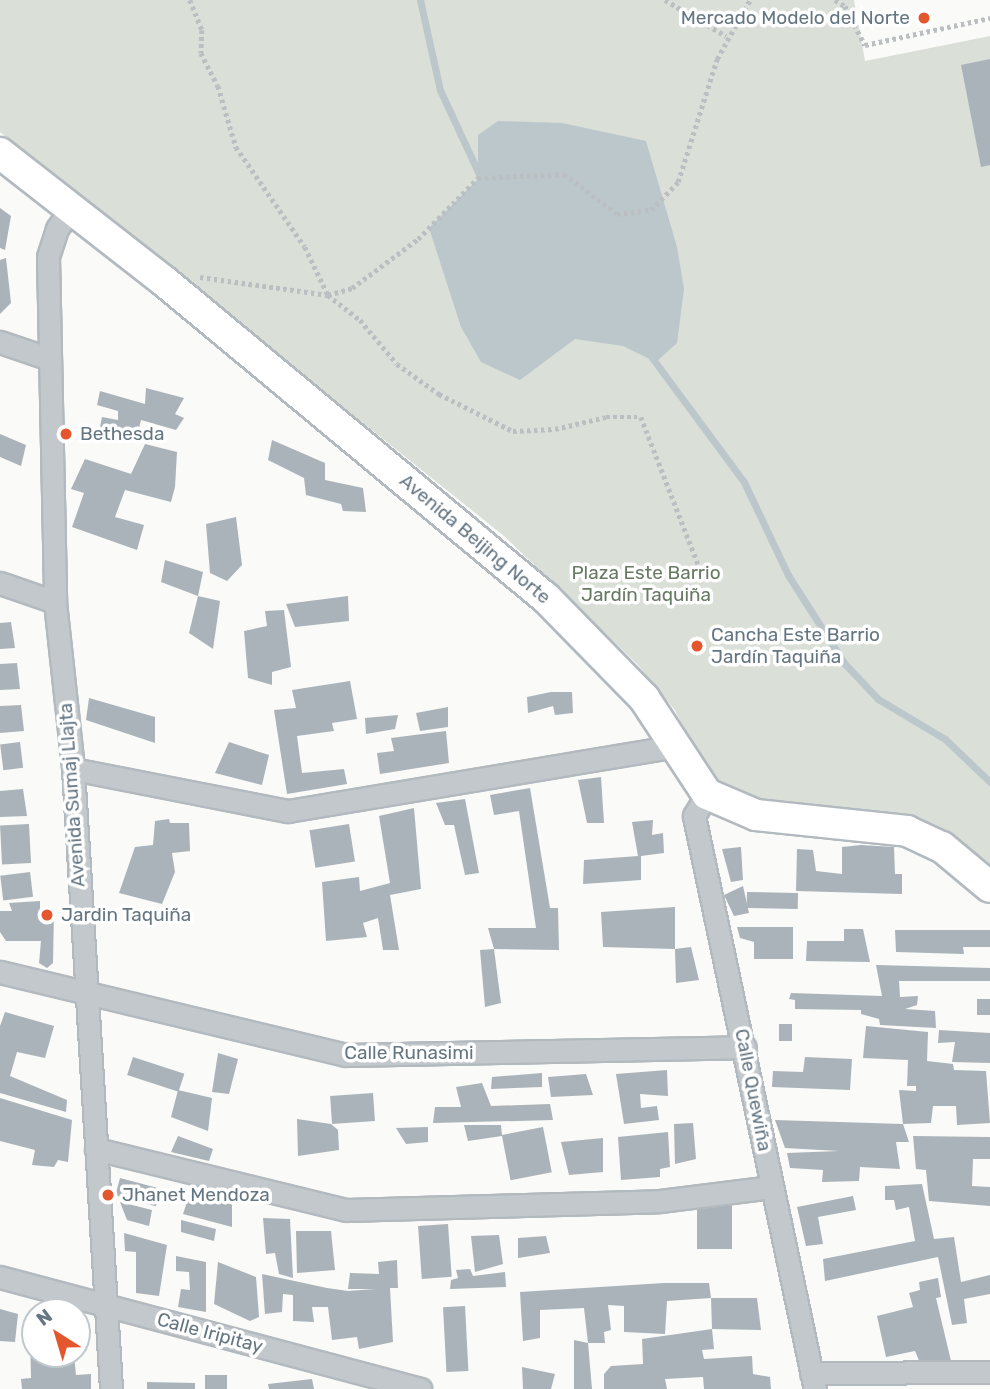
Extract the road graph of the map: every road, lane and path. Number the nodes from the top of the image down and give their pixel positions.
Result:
1 (190, 0) edge
2 (665, 0) edge
3 (750, 0) edge
4 (835, 0) edge
5 (990, 18) edge
6 (726, 36) junction
7 (0, 153) edge
8 (72, 208) junction
9 (164, 281) junction
10 (328, 295) junction
11 (0, 342) edge
12 (47, 358) junction
13 (702, 575) dead end
14 (0, 583) edge
15 (55, 602) junction
16 (675, 746) junction
17 (73, 769) junction
18 (707, 794) junction
19 (990, 887) edge
20 (0, 972) edge
21 (86, 996) junction
22 (745, 1046) junction
23 (96, 1149) junction
24 (772, 1187) junction
25 (0, 1278) edge
26 (106, 1305) junction
27 (990, 1372) edge
28 (813, 1381) edge
29 (111, 1389) edge
30 (420, 1389) edge

1 - 10 path
2 - 6 path
3 - 6 path
4 - 5 path
6 - 10 path
7 - 8 street, Avenida Beijing Norte
8 - 9 street, Avenida Beijing Norte
8 - 12 street, Avenida Sumaj Llajta
9 - 10 path
9 - 16 street, Avenida Beijing Norte
10 - 13 path
11 - 12 street
12 - 15 street, Avenida Sumaj Llajta
14 - 15 street
15 - 17 street, Avenida Sumaj Llajta
16 - 17 street
16 - 18 street, Avenida Beijing Norte
17 - 21 street, Avenida Sumaj Llajta
18 - 19 street
18 - 22 street, Calle Quewiña
20 - 21 street, Calle Runasimi
21 - 22 street, Calle Runasimi
21 - 23 street, Avenida Sumaj Llajta
22 - 24 street, Calle Quewiña
23 - 24 street
23 - 26 street, Avenida Sumaj Llajta
24 - 28 street, Calle Quewiña
25 - 26 street, Calle Iripitay
26 - 29 street, Avenida Sumaj Llajta
26 - 30 street, Calle Iripitay
27 - 28 street

